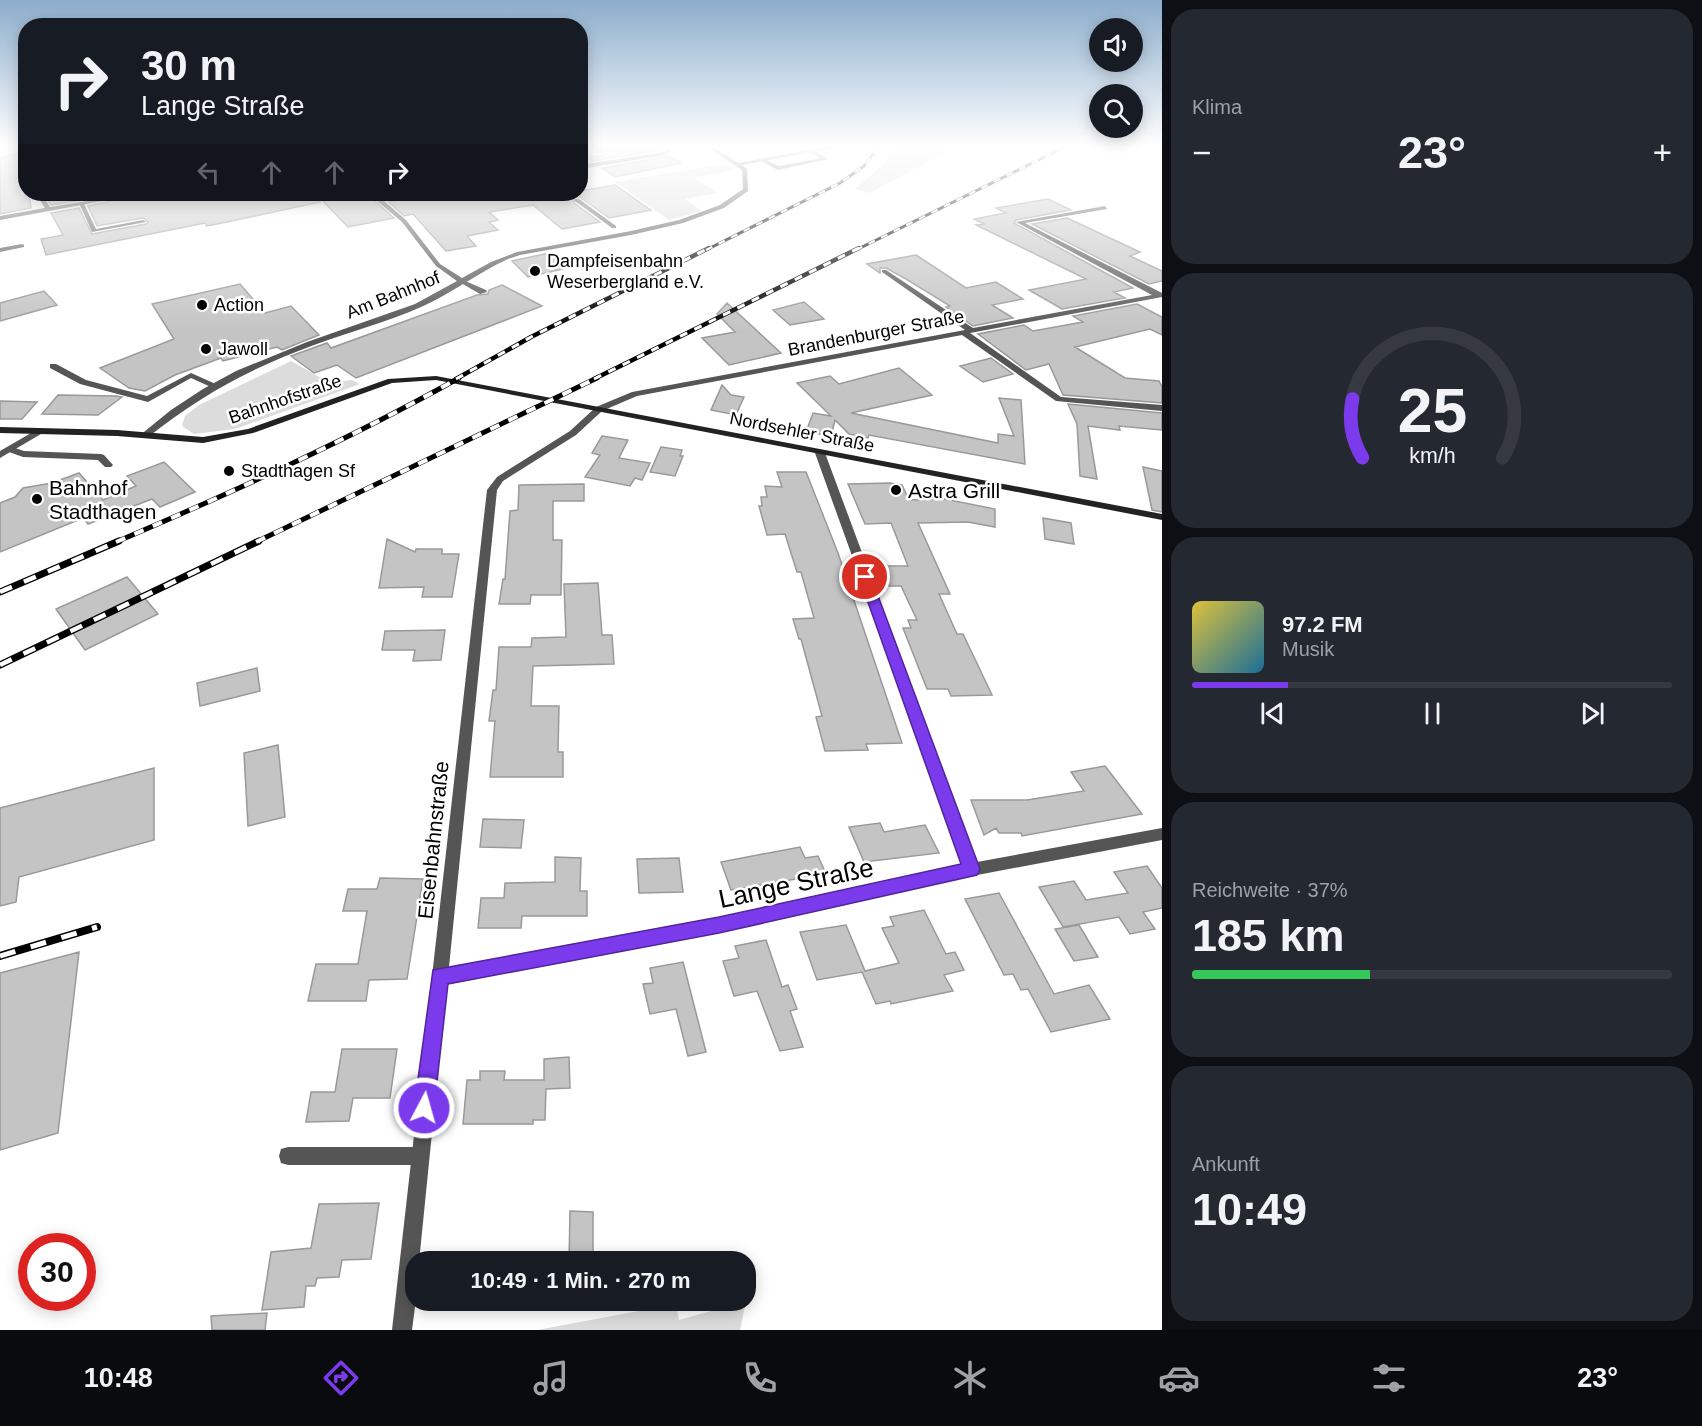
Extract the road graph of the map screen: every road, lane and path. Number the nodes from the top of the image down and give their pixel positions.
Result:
1 (59, 208) edge
2 (83, 208) edge
3 (388, 208) edge
4 (588, 208) edge
5 (722, 208) edge
6 (1105, 208) dead end
7 (49, 210) joint
8 (0, 218) edge
9 (142, 222) dead end
10 (614, 227) dead end
11 (22, 246) dead end
12 (0, 250) edge
13 (884, 271) dead end
14 (463, 282) junction
15 (483, 292) dead end
16 (1160, 295) edge
17 (967, 331) junction
18 (53, 366) dead end
19 (436, 378) joint
20 (214, 385) junction
21 (1162, 408) edge
22 (599, 409) junction
23 (0, 429) edge
24 (38, 432) junction
25 (144, 436) junction
26 (820, 453) junction
27 (4, 454) edge
28 (108, 465) dead end
29 (1162, 517) edge
30 (1162, 834) edge
31 (972, 869) junction
32 (440, 977) junction
33 (288, 1156) dead end
34 (419, 1156) junction
35 (402, 1330) edge

1 - 7 street
2 - 9 street
3 - 14 street
4 - 10 street
5 - 14 street, Am Bahnhof
6 - 16 street
7 - 8 street
11 - 12 street
13 - 17 street
14 - 15 street
14 - 20 street, Am Bahnhof
16 - 17 street, Brandenburger Straße
17 - 21 street
17 - 22 street, Brandenburger Straße
18 - 20 street
19 - 22 main road, Nordsehler Straße
19 - 25 main road, Bahnhofstraße
20 - 25 street, Am Bahnhof
22 - 26 main road, Nordsehler Straße
22 - 32 street, Eisenbahnstraße
23 - 24 main road, Bahnhofstraße
24 - 25 main road, Bahnhofstraße
24 - 27 street
26 - 29 main road, Nordsehler Straße
26 - 31 street
27 - 28 street
30 - 31 street, Lange Straße
31 - 32 street, Lange Straße
32 - 34 street, Eisenbahnstraße
33 - 34 street
34 - 35 street, Eisenbahnstraße

